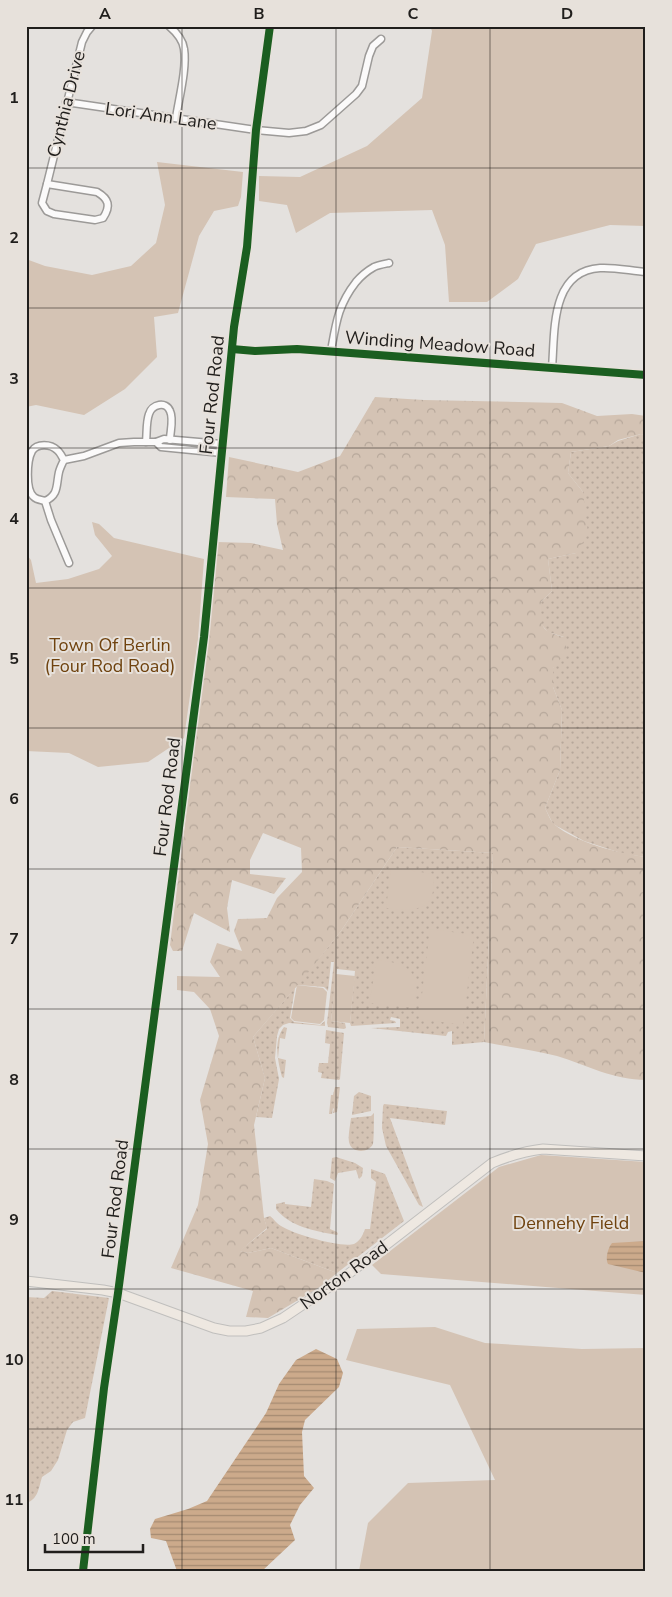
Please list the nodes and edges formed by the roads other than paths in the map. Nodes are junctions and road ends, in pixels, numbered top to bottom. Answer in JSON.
{"nodes":[{"id":1,"x":92,"y":26,"type":"edge"},
{"id":2,"x":169,"y":26,"type":"edge"},
{"id":3,"x":270,"y":26,"type":"edge"},
{"id":4,"x":381,"y":39,"type":"dead end"},
{"id":5,"x":66,"y":102,"type":"junction"},
{"id":6,"x":176,"y":118,"type":"junction"},
{"id":7,"x":256,"y":130,"type":"junction"},
{"id":8,"x":46,"y":184,"type":"junction"},
{"id":9,"x":389,"y":263,"type":"dead end"},
{"id":10,"x":646,"y":272,"type":"edge"},
{"id":11,"x":232,"y":349,"type":"junction"},
{"id":12,"x":331,"y":351,"type":"junction"},
{"id":13,"x":552,"y":368,"type":"junction"},
{"id":14,"x":646,"y":375,"type":"edge"},
{"id":15,"x":170,"y":440,"type":"junction"},
{"id":16,"x":146,"y":442,"type":"junction"},
{"id":17,"x":156,"y":442,"type":"junction"},
{"id":18,"x":222,"y":444,"type":"junction"},
{"id":19,"x":222,"y":453,"type":"junction"},
{"id":20,"x":64,"y":460,"type":"junction"},
{"id":21,"x":45,"y":501,"type":"junction"},
{"id":22,"x":68,"y":563,"type":"dead end"},
{"id":23,"x":646,"y":1156,"type":"edge"},
{"id":24,"x":26,"y":1282,"type":"edge"},
{"id":25,"x":118,"y":1294,"type":"junction"},
{"id":26,"x":83,"y":1571,"type":"edge"}],
"edges":[{"from":1,"to":5,"type":"street","name":"Cynthia Drive"},
{"from":2,"to":6,"type":"street"},
{"from":3,"to":7,"type":"street","name":"Four Rod Road"},
{"from":4,"to":7,"type":"street","name":"Lori Ann Lane"},
{"from":5,"to":6,"type":"street","name":"Lori Ann Lane"},
{"from":5,"to":8,"type":"street","name":"Cynthia Drive"},
{"from":6,"to":7,"type":"street","name":"Lori Ann Lane"},
{"from":7,"to":11,"type":"street","name":"Four Rod Road"},
{"from":8,"to":8,"type":"street","name":"Cynthia Drive"},
{"from":9,"to":12,"type":"street"},
{"from":10,"to":13,"type":"street"},
{"from":11,"to":12,"type":"street","name":"Winding Meadow Road"},
{"from":11,"to":18,"type":"street","name":"Four Rod Road"},
{"from":12,"to":13,"type":"street","name":"Winding Meadow Road"},
{"from":13,"to":14,"type":"street","name":"Winding Meadow Road"},
{"from":15,"to":16,"type":"street"},
{"from":15,"to":17,"type":"street"},
{"from":15,"to":18,"type":"street"},
{"from":16,"to":17,"type":"street"},
{"from":16,"to":20,"type":"street"},
{"from":17,"to":19,"type":"street"},
{"from":18,"to":19,"type":"street","name":"Four Rod Road"},
{"from":19,"to":25,"type":"street","name":"Four Rod Road"},
{"from":20,"to":21,"type":"street"},
{"from":20,"to":21,"type":"street"},
{"from":21,"to":22,"type":"street"},
{"from":23,"to":25,"type":"main road","name":"Norton Road"},
{"from":24,"to":25,"type":"main road","name":"Norton Road"},
{"from":25,"to":26,"type":"street","name":"Four Rod Road"}]}
